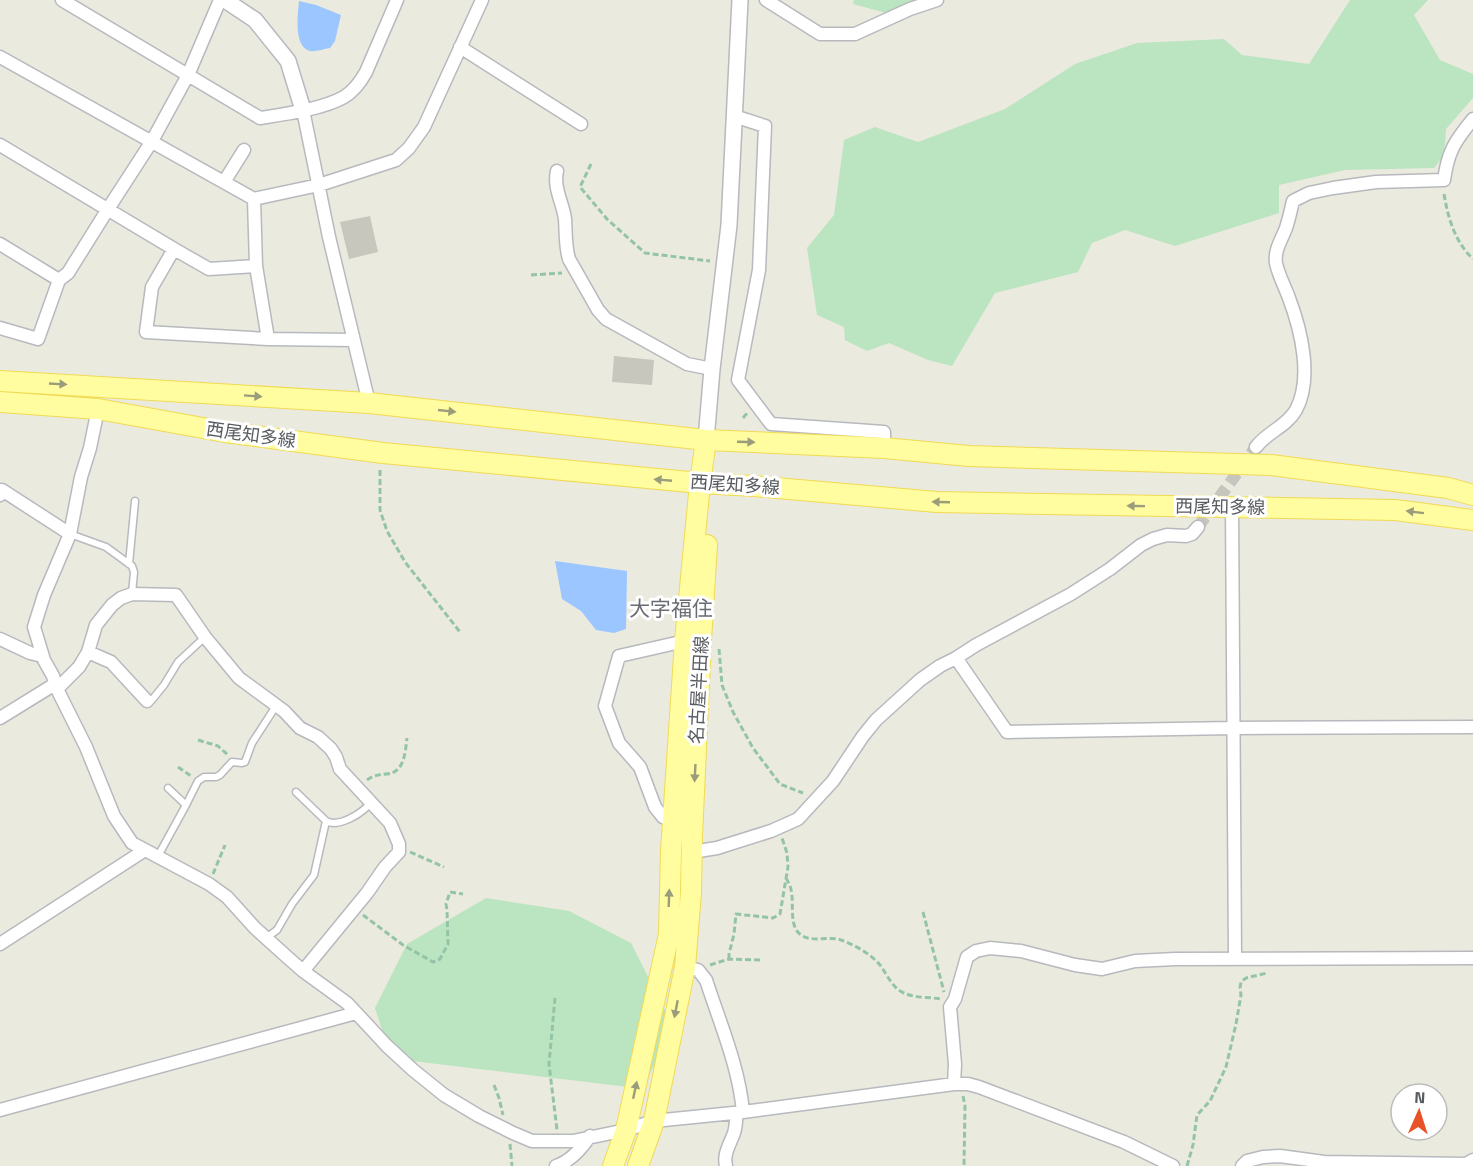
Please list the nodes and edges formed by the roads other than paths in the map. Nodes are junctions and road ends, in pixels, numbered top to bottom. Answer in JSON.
{"nodes":[{"id":1,"x":62,"y":0,"type":"edge"},
{"id":2,"x":220,"y":0,"type":"edge"},
{"id":3,"x":225,"y":0,"type":"edge"},
{"id":4,"x":397,"y":0,"type":"edge"},
{"id":5,"x":482,"y":0,"type":"edge"},
{"id":6,"x":740,"y":0,"type":"edge"},
{"id":7,"x":766,"y":0,"type":"edge"},
{"id":8,"x":937,"y":0,"type":"edge"},
{"id":9,"x":460,"y":47,"type":"junction"},
{"id":10,"x":0,"y":57,"type":"edge"},
{"id":11,"x":188,"y":75,"type":"junction"},
{"id":12,"x":303,"y":110,"type":"junction"},
{"id":13,"x":734,"y":116,"type":"junction"},
{"id":14,"x":1473,"y":119,"type":"edge"},
{"id":15,"x":581,"y":124,"type":"dead end"},
{"id":16,"x":152,"y":141,"type":"junction"},
{"id":17,"x":0,"y":145,"type":"edge"},
{"id":18,"x":244,"y":150,"type":"dead end"},
{"id":19,"x":557,"y":171,"type":"dead end"},
{"id":20,"x":224,"y":182,"type":"junction"},
{"id":21,"x":319,"y":185,"type":"junction"},
{"id":22,"x":254,"y":199,"type":"junction"},
{"id":23,"x":108,"y":209,"type":"junction"},
{"id":24,"x":0,"y":244,"type":"edge"},
{"id":25,"x":174,"y":249,"type":"junction"},
{"id":26,"x":256,"y":266,"type":"junction"},
{"id":27,"x":59,"y":280,"type":"junction"},
{"id":28,"x":0,"y":327,"type":"edge"},
{"id":29,"x":268,"y":339,"type":"junction"},
{"id":30,"x":353,"y":340,"type":"junction"},
{"id":31,"x":712,"y":369,"type":"junction"},
{"id":32,"x":0,"y":381,"type":"edge"},
{"id":33,"x":0,"y":402,"type":"edge"},
{"id":34,"x":369,"y":403,"type":"junction"},
{"id":35,"x":98,"y":409,"type":"junction"},
{"id":36,"x":706,"y":440,"type":"junction"},
{"id":37,"x":1256,"y":447,"type":"tunnel mouth"},
{"id":38,"x":884,"y":448,"type":"junction"},
{"id":39,"x":707,"y":484,"type":"junction"},
{"id":40,"x":0,"y":495,"type":"edge"},
{"id":41,"x":1473,"y":495,"type":"edge"},
{"id":42,"x":135,"y":501,"type":"dead end"},
{"id":43,"x":1232,"y":508,"type":"junction"},
{"id":44,"x":1473,"y":520,"type":"edge"},
{"id":45,"x":1198,"y":527,"type":"tunnel mouth"},
{"id":46,"x":70,"y":534,"type":"junction"},
{"id":47,"x":129,"y":564,"type":"junction"},
{"id":48,"x":132,"y":594,"type":"junction"},
{"id":49,"x":205,"y":638,"type":"junction"},
{"id":50,"x":0,"y":639,"type":"edge"},
{"id":51,"x":685,"y":640,"type":"junction"},
{"id":52,"x":88,"y":652,"type":"junction"},
{"id":53,"x":42,"y":656,"type":"junction"},
{"id":54,"x":956,"y":658,"type":"junction"},
{"id":55,"x":56,"y":687,"type":"junction"},
{"id":56,"x":147,"y":701,"type":"joint"},
{"id":57,"x":276,"y":706,"type":"junction"},
{"id":58,"x":0,"y":718,"type":"edge"},
{"id":59,"x":1473,"y":727,"type":"edge"},
{"id":60,"x":1233,"y":728,"type":"junction"},
{"id":61,"x":168,"y":788,"type":"dead end"},
{"id":62,"x":296,"y":792,"type":"dead end"},
{"id":63,"x":371,"y":802,"type":"junction"},
{"id":64,"x":186,"y":805,"type":"junction"},
{"id":65,"x":326,"y":821,"type":"junction"},
{"id":66,"x":673,"y":822,"type":"junction"},
{"id":67,"x":145,"y":850,"type":"junction"},
{"id":68,"x":692,"y":852,"type":"junction"},
{"id":69,"x":158,"y":857,"type":"junction"},
{"id":70,"x":266,"y":938,"type":"junction"},
{"id":71,"x":0,"y":944,"type":"edge"},
{"id":72,"x":1235,"y":958,"type":"junction"},
{"id":73,"x":1473,"y":958,"type":"edge"},
{"id":74,"x":685,"y":967,"type":"junction"},
{"id":75,"x":303,"y":971,"type":"junction"},
{"id":76,"x":356,"y":1012,"type":"junction"},
{"id":77,"x":958,"y":1084,"type":"junction"},
{"id":78,"x":0,"y":1110,"type":"edge"},
{"id":79,"x":740,"y":1113,"type":"junction"},
{"id":80,"x":654,"y":1121,"type":"junction"},
{"id":81,"x":626,"y":1130,"type":"junction"},
{"id":82,"x":590,"y":1136,"type":"junction"},
{"id":83,"x":1473,"y":1161,"type":"edge"},
{"id":84,"x":556,"y":1166,"type":"edge"},
{"id":85,"x":613,"y":1166,"type":"edge"},
{"id":86,"x":638,"y":1166,"type":"edge"},
{"id":87,"x":726,"y":1166,"type":"edge"},
{"id":88,"x":1173,"y":1166,"type":"edge"},
{"id":89,"x":1242,"y":1166,"type":"edge"}],
"edges":[{"from":1,"to":11,"type":"street"},
{"from":2,"to":11,"type":"street"},
{"from":3,"to":12,"type":"street"},
{"from":4,"to":12,"type":"street"},
{"from":5,"to":9,"type":"street"},
{"from":6,"to":13,"type":"street"},
{"from":7,"to":8,"type":"street"},
{"from":9,"to":15,"type":"street"},
{"from":9,"to":21,"type":"street"},
{"from":10,"to":16,"type":"street"},
{"from":11,"to":12,"type":"street"},
{"from":11,"to":16,"type":"street"},
{"from":12,"to":21,"type":"street"},
{"from":13,"to":31,"type":"street"},
{"from":13,"to":38,"type":"street"},
{"from":14,"to":37,"type":"street"},
{"from":16,"to":20,"type":"street"},
{"from":16,"to":23,"type":"street"},
{"from":17,"to":23,"type":"street"},
{"from":18,"to":20,"type":"street"},
{"from":19,"to":31,"type":"street"},
{"from":20,"to":22,"type":"street"},
{"from":21,"to":22,"type":"street"},
{"from":21,"to":30,"type":"street"},
{"from":22,"to":26,"type":"street"},
{"from":23,"to":25,"type":"street"},
{"from":23,"to":27,"type":"street"},
{"from":24,"to":27,"type":"street"},
{"from":25,"to":26,"type":"street"},
{"from":25,"to":29,"type":"street"},
{"from":26,"to":29,"type":"street"},
{"from":27,"to":28,"type":"street"},
{"from":29,"to":30,"type":"street"},
{"from":30,"to":34,"type":"street"},
{"from":31,"to":36,"type":"street"},
{"from":32,"to":34,"type":"main road","name":"西尾知多線","one_way":true},
{"from":33,"to":35,"type":"main road","name":"西尾知多線"},
{"from":34,"to":36,"type":"main road","name":"西尾知多線","one_way":true},
{"from":39,"to":35,"type":"main road","name":"西尾知多線","one_way":true},
{"from":35,"to":46,"type":"street"},
{"from":36,"to":38,"type":"main road","name":"西尾知多線","one_way":true},
{"from":36,"to":39,"type":"main road","name":"名古屋半田線"},
{"from":38,"to":41,"type":"main road","name":"西尾知多線"},
{"from":43,"to":39,"type":"main road","name":"西尾知多線","one_way":true},
{"from":39,"to":51,"type":"main road","name":"名古屋半田線"},
{"from":39,"to":68,"type":"main road","name":"名古屋半田線","one_way":true},
{"from":40,"to":46,"type":"street"},
{"from":42,"to":47,"type":"lane"},
{"from":44,"to":43,"type":"main road","name":"西尾知多線","one_way":true},
{"from":43,"to":60,"type":"street"},
{"from":45,"to":54,"type":"street"},
{"from":46,"to":47,"type":"lane"},
{"from":46,"to":53,"type":"street"},
{"from":47,"to":48,"type":"lane"},
{"from":48,"to":49,"type":"street"},
{"from":48,"to":52,"type":"street"},
{"from":49,"to":56,"type":"lane"},
{"from":49,"to":57,"type":"street"},
{"from":50,"to":53,"type":"street"},
{"from":51,"to":66,"type":"main road","name":"名古屋半田線"},
{"from":51,"to":66,"type":"street"},
{"from":52,"to":55,"type":"street"},
{"from":52,"to":56,"type":"street"},
{"from":53,"to":55,"type":"street"},
{"from":54,"to":60,"type":"street"},
{"from":54,"to":68,"type":"street"},
{"from":55,"to":58,"type":"street"},
{"from":55,"to":67,"type":"street"},
{"from":57,"to":63,"type":"street"},
{"from":57,"to":64,"type":"lane"},
{"from":59,"to":60,"type":"street"},
{"from":60,"to":72,"type":"street"},
{"from":61,"to":64,"type":"lane"},
{"from":62,"to":65,"type":"lane"},
{"from":63,"to":65,"type":"lane"},
{"from":63,"to":75,"type":"street"},
{"from":64,"to":69,"type":"lane"},
{"from":65,"to":70,"type":"lane"},
{"from":81,"to":66,"type":"main road","name":"名古屋半田線","one_way":true},
{"from":67,"to":69,"type":"street"},
{"from":67,"to":71,"type":"street"},
{"from":68,"to":74,"type":"main road","name":"名古屋半田線"},
{"from":69,"to":70,"type":"street"},
{"from":70,"to":75,"type":"street"},
{"from":72,"to":73,"type":"street"},
{"from":72,"to":77,"type":"street"},
{"from":74,"to":79,"type":"street"},
{"from":74,"to":80,"type":"main road","name":"名古屋半田線","one_way":true},
{"from":75,"to":76,"type":"street"},
{"from":76,"to":78,"type":"street"},
{"from":76,"to":82,"type":"street"},
{"from":77,"to":79,"type":"street"},
{"from":77,"to":88,"type":"street"},
{"from":79,"to":80,"type":"street"},
{"from":79,"to":87,"type":"street"},
{"from":80,"to":81,"type":"street"},
{"from":80,"to":86,"type":"main road","name":"名古屋半田線"},
{"from":81,"to":82,"type":"street"},
{"from":81,"to":85,"type":"main road","name":"名古屋半田線"},
{"from":82,"to":84,"type":"street"},
{"from":83,"to":89,"type":"street"}]}
